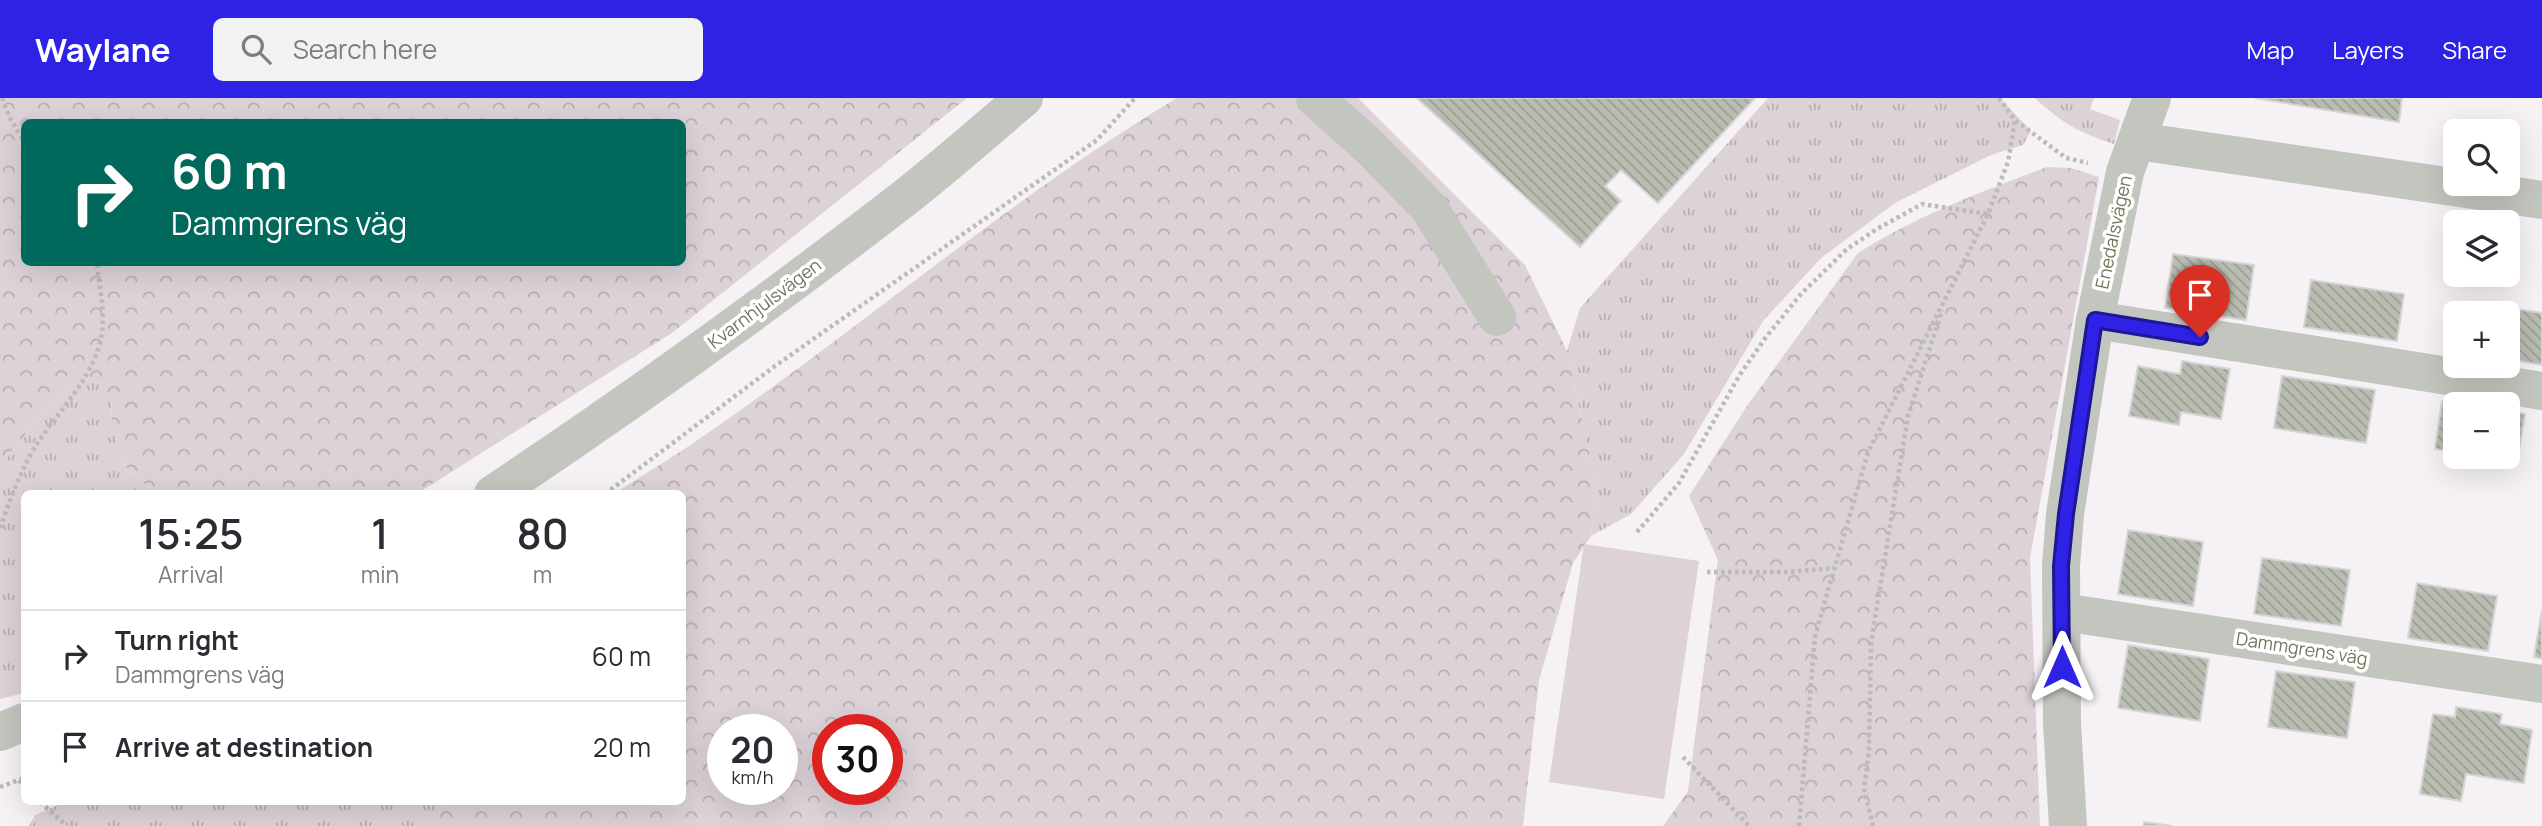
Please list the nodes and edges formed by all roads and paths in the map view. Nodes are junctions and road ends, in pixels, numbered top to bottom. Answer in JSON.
{"nodes":[{"id":1,"x":2,"y":98,"type":"edge"},
{"id":2,"x":1024,"y":98,"type":"edge"},
{"id":3,"x":1135,"y":98,"type":"edge"},
{"id":4,"x":1314,"y":98,"type":"edge"},
{"id":5,"x":2152,"y":98,"type":"edge"},
{"id":6,"x":2015,"y":120,"type":"dead end"},
{"id":7,"x":21,"y":137,"type":"edge"},
{"id":8,"x":2137,"y":141,"type":"junction"},
{"id":9,"x":2542,"y":200,"type":"edge"},
{"id":10,"x":1988,"y":214,"type":"junction"},
{"id":11,"x":98,"y":266,"type":"edge"},
{"id":12,"x":1947,"y":296,"type":"junction"},
{"id":13,"x":1497,"y":317,"type":"dead end"},
{"id":14,"x":2095,"y":320,"type":"junction"},
{"id":15,"x":2542,"y":391,"type":"edge"},
{"id":16,"x":498,"y":490,"type":"edge"},
{"id":17,"x":610,"y":490,"type":"edge"},
{"id":18,"x":0,"y":528,"type":"edge"},
{"id":19,"x":1637,"y":532,"type":"dead end"},
{"id":20,"x":1834,"y":568,"type":"junction"},
{"id":21,"x":1707,"y":572,"type":"dead end"},
{"id":22,"x":2062,"y":612,"type":"junction"},
{"id":23,"x":2542,"y":684,"type":"edge"},
{"id":24,"x":21,"y":723,"type":"edge"},
{"id":25,"x":0,"y":732,"type":"edge"},
{"id":26,"x":1683,"y":757,"type":"dead end"},
{"id":27,"x":21,"y":779,"type":"edge"},
{"id":28,"x":0,"y":787,"type":"edge"},
{"id":29,"x":44,"y":805,"type":"edge"},
{"id":30,"x":68,"y":826,"type":"edge"},
{"id":31,"x":1749,"y":826,"type":"edge"},
{"id":32,"x":1799,"y":826,"type":"edge"},
{"id":33,"x":1873,"y":826,"type":"edge"},
{"id":34,"x":2068,"y":826,"type":"edge"}],
"edges":[{"from":1,"to":7,"type":"path"},
{"from":2,"to":16,"type":"street","name":"Kvarnhjulsvägen"},
{"from":3,"to":17,"type":"path"},
{"from":4,"to":13,"type":"street"},
{"from":5,"to":8,"type":"street","name":"Enedalsvägen"},
{"from":6,"to":10,"type":"path"},
{"from":8,"to":9,"type":"street"},
{"from":8,"to":14,"type":"street","name":"Enedalsvägen"},
{"from":10,"to":12,"type":"path"},
{"from":10,"to":19,"type":"path"},
{"from":11,"to":18,"type":"path"},
{"from":12,"to":20,"type":"path"},
{"from":12,"to":33,"type":"path"},
{"from":14,"to":15,"type":"street"},
{"from":14,"to":22,"type":"street","name":"Enedalsvägen"},
{"from":20,"to":21,"type":"path"},
{"from":20,"to":32,"type":"path"},
{"from":22,"to":23,"type":"street","name":"Dammgrens väg"},
{"from":22,"to":34,"type":"street","name":"Enedalsvägen"},
{"from":24,"to":25,"type":"street"},
{"from":26,"to":31,"type":"path"},
{"from":27,"to":28,"type":"path"},
{"from":29,"to":30,"type":"path"}]}
